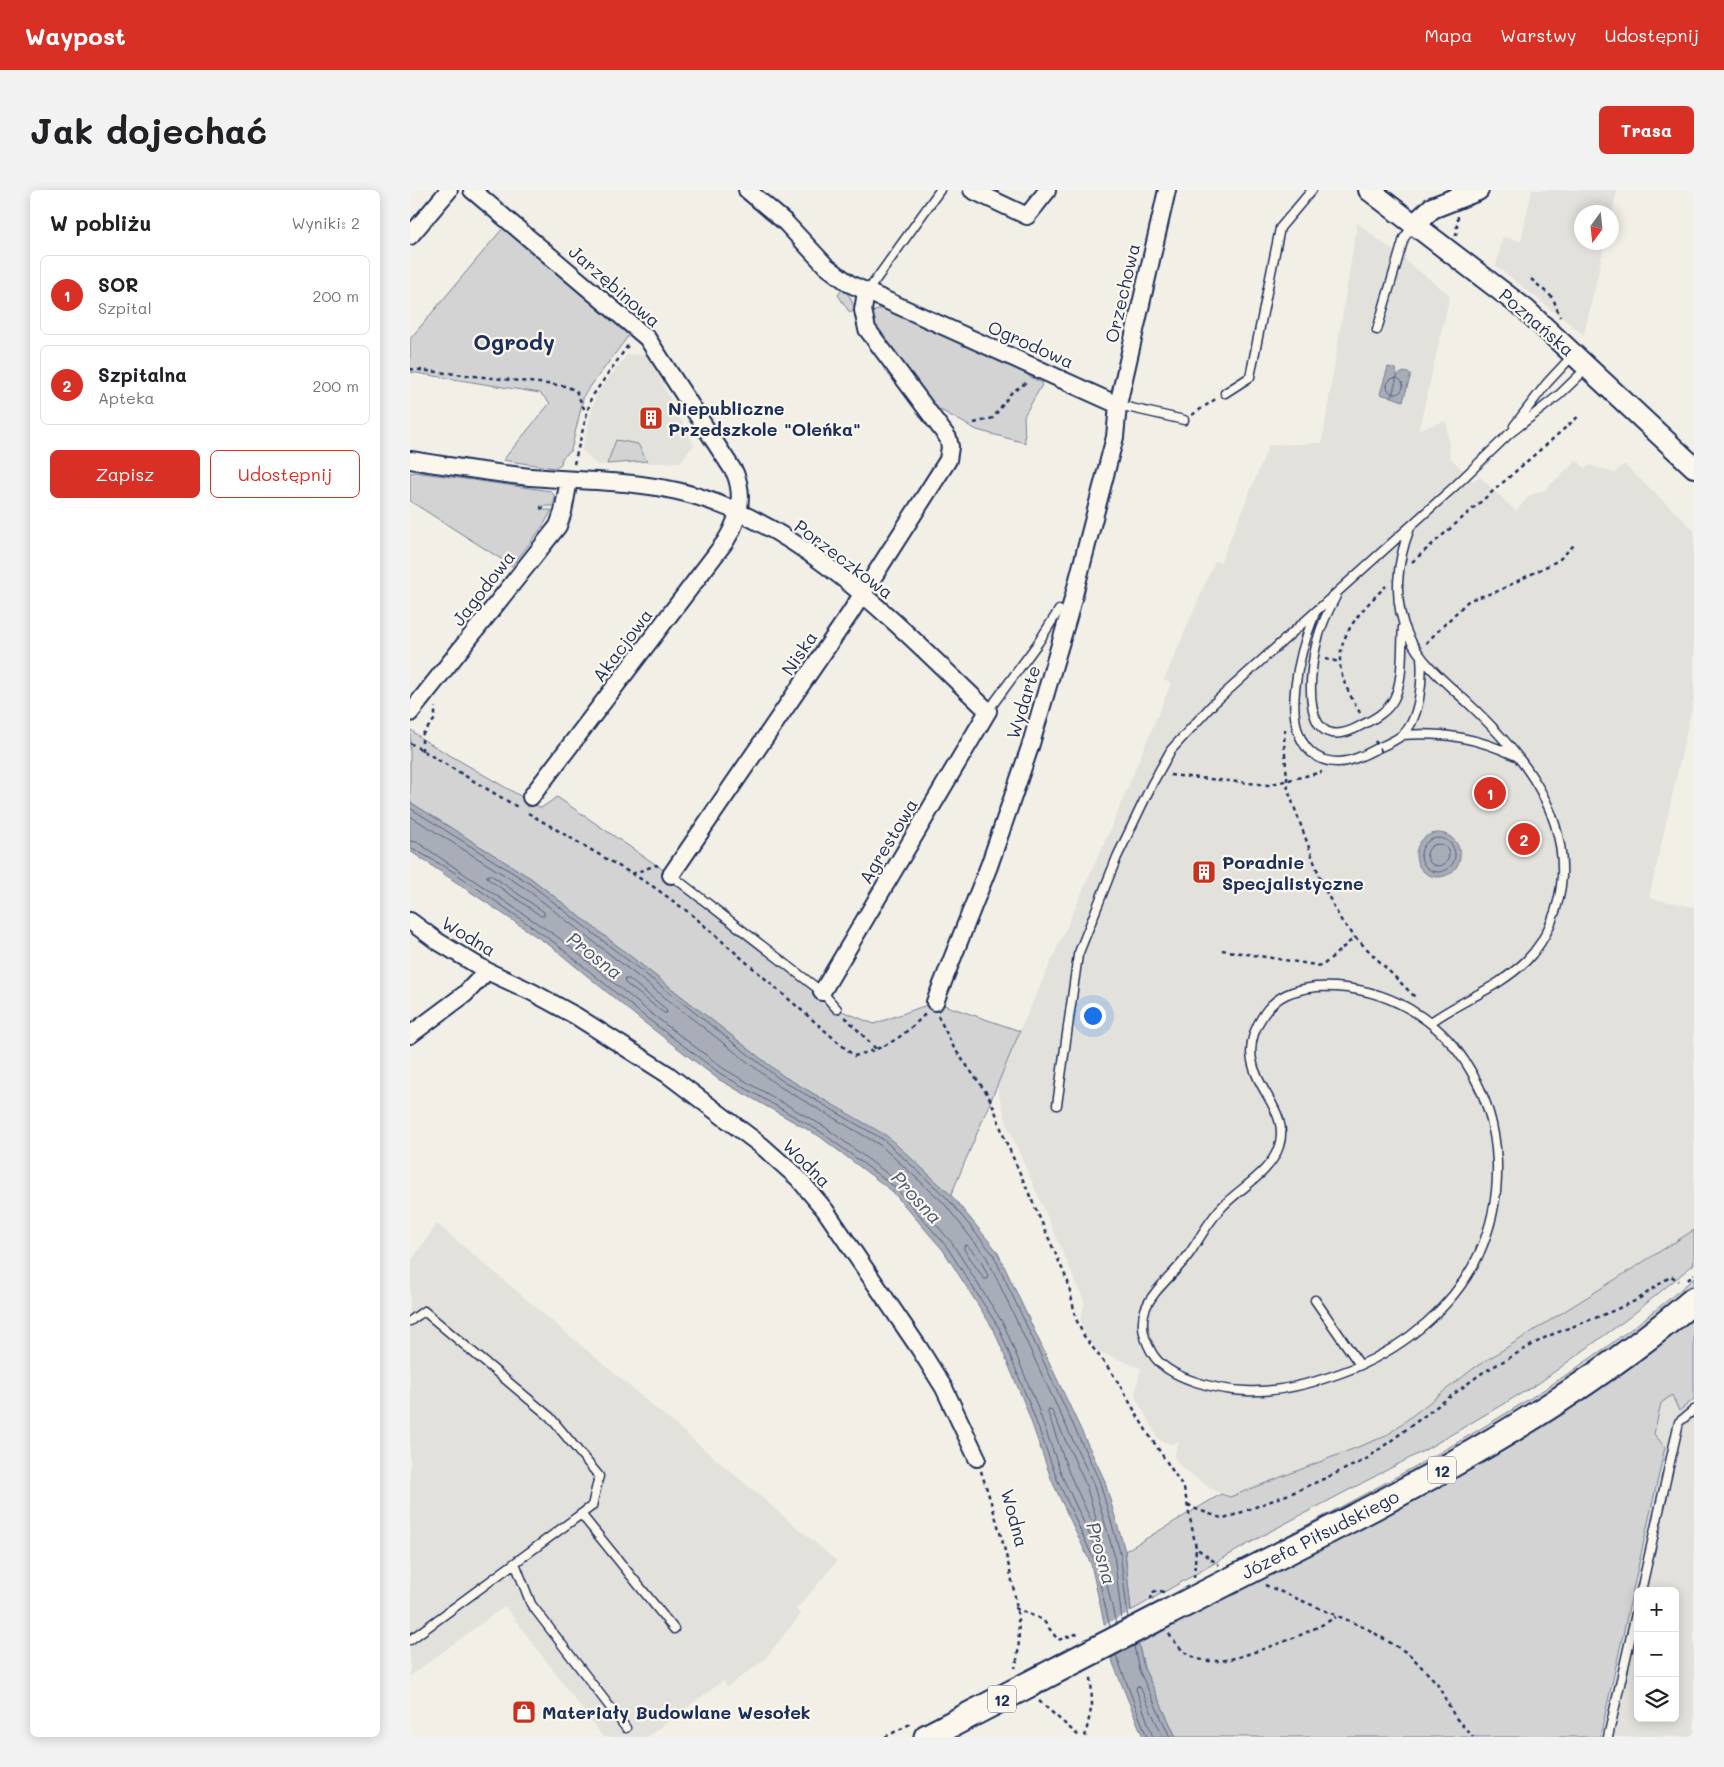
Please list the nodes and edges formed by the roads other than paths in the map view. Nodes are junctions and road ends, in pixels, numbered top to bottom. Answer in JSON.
{"nodes":[{"id":1,"x":449,"y":190,"type":"edge"},
{"id":2,"x":472,"y":190,"type":"edge"},
{"id":3,"x":747,"y":190,"type":"edge"},
{"id":4,"x":940,"y":190,"type":"edge"},
{"id":5,"x":972,"y":190,"type":"edge"},
{"id":6,"x":1167,"y":190,"type":"edge"},
{"id":7,"x":1312,"y":190,"type":"edge"},
{"id":8,"x":1369,"y":190,"type":"edge"},
{"id":9,"x":1478,"y":190,"type":"edge"},
{"id":10,"x":1048,"y":191,"type":"edge"},
{"id":11,"x":1415,"y":224,"type":"junction"},
{"id":12,"x":410,"y":236,"type":"edge"},
{"id":13,"x":866,"y":292,"type":"junction"},
{"id":14,"x":1376,"y":330,"type":"dead end"},
{"id":15,"x":1581,"y":361,"type":"junction"},
{"id":16,"x":1224,"y":393,"type":"road end"},
{"id":17,"x":1118,"y":405,"type":"junction"},
{"id":18,"x":1184,"y":420,"type":"dead end"},
{"id":19,"x":1509,"y":434,"type":"junction"},
{"id":20,"x":410,"y":460,"type":"edge"},
{"id":21,"x":1694,"y":467,"type":"edge"},
{"id":22,"x":569,"y":480,"type":"junction"},
{"id":23,"x":738,"y":513,"type":"junction"},
{"id":24,"x":1412,"y":525,"type":"junction"},
{"id":25,"x":1340,"y":590,"type":"junction"},
{"id":26,"x":861,"y":594,"type":"junction"},
{"id":27,"x":1059,"y":610,"type":"dead end"},
{"id":28,"x":1316,"y":611,"type":"junction"},
{"id":29,"x":1403,"y":624,"type":"junction"},
{"id":30,"x":1419,"y":654,"type":"junction"},
{"id":31,"x":988,"y":711,"type":"junction"},
{"id":32,"x":410,"y":712,"type":"edge"},
{"id":33,"x":1402,"y":736,"type":"junction"},
{"id":34,"x":1518,"y":756,"type":"junction"},
{"id":35,"x":531,"y":797,"type":"dead end"},
{"id":36,"x":671,"y":875,"type":"joint"},
{"id":37,"x":410,"y":921,"type":"edge"},
{"id":38,"x":486,"y":971,"type":"junction"},
{"id":39,"x":822,"y":992,"type":"junction"},
{"id":40,"x":935,"y":1002,"type":"road end"},
{"id":41,"x":837,"y":1009,"type":"road end"},
{"id":42,"x":1431,"y":1022,"type":"junction"},
{"id":43,"x":410,"y":1035,"type":"edge"},
{"id":44,"x":1056,"y":1105,"type":"dead end"},
{"id":45,"x":1685,"y":1288,"type":"edge"},
{"id":46,"x":1315,"y":1300,"type":"dead end"},
{"id":47,"x":410,"y":1321,"type":"edge"},
{"id":48,"x":1360,"y":1365,"type":"junction"},
{"id":49,"x":1694,"y":1410,"type":"edge"},
{"id":50,"x":977,"y":1458,"type":"road end"},
{"id":51,"x":581,"y":1514,"type":"junction"},
{"id":52,"x":515,"y":1563,"type":"junction"},
{"id":53,"x":1642,"y":1587,"type":"edge"},
{"id":54,"x":1634,"y":1623,"type":"edge"},
{"id":55,"x":674,"y":1629,"type":"dead end"},
{"id":56,"x":410,"y":1640,"type":"edge"},
{"id":57,"x":626,"y":1728,"type":"dead end"},
{"id":58,"x":927,"y":1737,"type":"edge"},
{"id":59,"x":1608,"y":1737,"type":"edge"}],
"edges":[{"from":1,"to":12,"type":"street"},
{"from":2,"to":23,"type":"street","name":"Jarzębinowa"},
{"from":3,"to":13,"type":"street","name":"Ogrodowa"},
{"from":4,"to":13,"type":"lane"},
{"from":5,"to":10,"type":"street"},
{"from":6,"to":17,"type":"street","name":"Orzechowa"},
{"from":7,"to":16,"type":"lane"},
{"from":8,"to":11,"type":"street","name":"Poznańska"},
{"from":9,"to":11,"type":"street"},
{"from":11,"to":14,"type":"lane"},
{"from":11,"to":15,"type":"street","name":"Poznańska"},
{"from":13,"to":17,"type":"street","name":"Ogrodowa"},
{"from":13,"to":26,"type":"street","name":"Niska"},
{"from":15,"to":19,"type":"lane"},
{"from":15,"to":19,"type":"lane"},
{"from":15,"to":21,"type":"street","name":"Poznańska"},
{"from":17,"to":18,"type":"lane","name":"Ogrodowa"},
{"from":17,"to":40,"type":"street","name":"Wydarte"},
{"from":19,"to":24,"type":"lane"},
{"from":20,"to":22,"type":"street","name":"Porzeczkowa"},
{"from":22,"to":23,"type":"street","name":"Porzeczkowa"},
{"from":22,"to":32,"type":"street","name":"Jagodowa"},
{"from":23,"to":26,"type":"street","name":"Porzeczkowa"},
{"from":23,"to":35,"type":"street","name":"Akacjowa"},
{"from":24,"to":25,"type":"lane"},
{"from":24,"to":29,"type":"lane"},
{"from":25,"to":28,"type":"lane"},
{"from":25,"to":29,"type":"lane"},
{"from":26,"to":31,"type":"street","name":"Porzeczkowa"},
{"from":26,"to":36,"type":"street","name":"Niska"},
{"from":27,"to":31,"type":"lane"},
{"from":28,"to":33,"type":"lane"},
{"from":28,"to":44,"type":"lane"},
{"from":29,"to":30,"type":"lane"},
{"from":30,"to":33,"type":"lane"},
{"from":30,"to":34,"type":"lane"},
{"from":31,"to":39,"type":"street","name":"Agrestowa"},
{"from":33,"to":34,"type":"lane"},
{"from":34,"to":42,"type":"lane"},
{"from":36,"to":39,"type":"lane"},
{"from":37,"to":38,"type":"street","name":"Wodna"},
{"from":38,"to":43,"type":"street"},
{"from":38,"to":50,"type":"street","name":"Wodna"},
{"from":39,"to":41,"type":"lane"},
{"from":42,"to":48,"type":"lane"},
{"from":42,"to":48,"type":"lane"},
{"from":45,"to":58,"type":"main road","name":"Józefa Piłsudskiego","number":"12","bridge":true},
{"from":46,"to":48,"type":"lane"},
{"from":47,"to":51,"type":"lane"},
{"from":49,"to":53,"type":"lane"},
{"from":51,"to":52,"type":"lane"},
{"from":51,"to":55,"type":"lane"},
{"from":52,"to":56,"type":"lane"},
{"from":52,"to":57,"type":"lane"},
{"from":54,"to":59,"type":"lane"}]}
